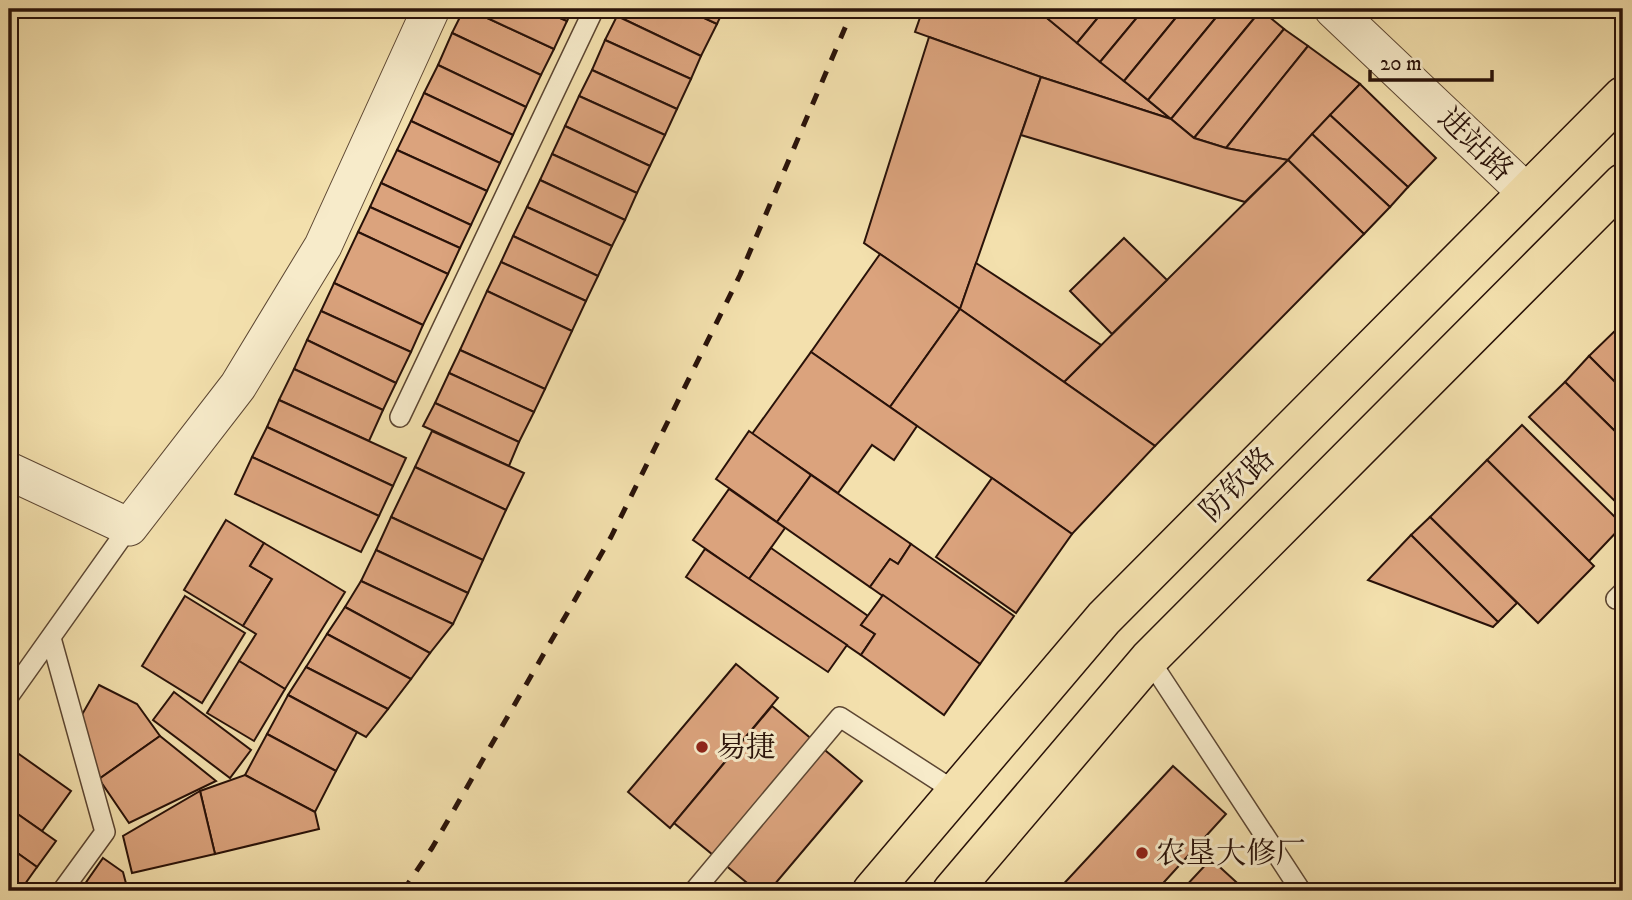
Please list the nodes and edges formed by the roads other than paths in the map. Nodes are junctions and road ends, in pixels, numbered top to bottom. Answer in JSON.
{"nodes":[{"id":1,"x":431,"y":9,"type":"edge"},
{"id":2,"x":594,"y":9,"type":"edge"},
{"id":3,"x":1333,"y":9,"type":"edge"},
{"id":4,"x":1623,"y":96,"type":"edge"},
{"id":5,"x":1623,"y":183,"type":"edge"},
{"id":6,"x":1527,"y":193,"type":"junction"},
{"id":7,"x":400,"y":417,"type":"dead end"},
{"id":8,"x":9,"y":471,"type":"edge"},
{"id":9,"x":129,"y":527,"type":"junction"},
{"id":10,"x":51,"y":638,"type":"junction"},
{"id":11,"x":1149,"y":659,"type":"junction"},
{"id":12,"x":9,"y":696,"type":"edge"},
{"id":13,"x":956,"y":792,"type":"junction"},
{"id":14,"x":62,"y":891,"type":"edge"},
{"id":15,"x":694,"y":891,"type":"edge"},
{"id":16,"x":872,"y":891,"type":"edge"},
{"id":17,"x":953,"y":891,"type":"edge"},
{"id":18,"x":1301,"y":891,"type":"edge"}],
"edges":[{"from":1,"to":9,"type":"street"},
{"from":2,"to":7,"type":"lane"},
{"from":3,"to":6,"type":"street","name":"进站路"},
{"from":4,"to":6,"type":"main road","name":"防钦路"},
{"from":5,"to":11,"type":"main road","name":"防钦路"},
{"from":6,"to":13,"type":"main road","name":"防钦路"},
{"from":8,"to":9,"type":"street"},
{"from":9,"to":10,"type":"lane"},
{"from":10,"to":12,"type":"lane"},
{"from":10,"to":14,"type":"lane"},
{"from":11,"to":17,"type":"main road","name":"防钦路"},
{"from":11,"to":18,"type":"lane"},
{"from":13,"to":15,"type":"lane"},
{"from":13,"to":16,"type":"main road","name":"防钦路"}]}
